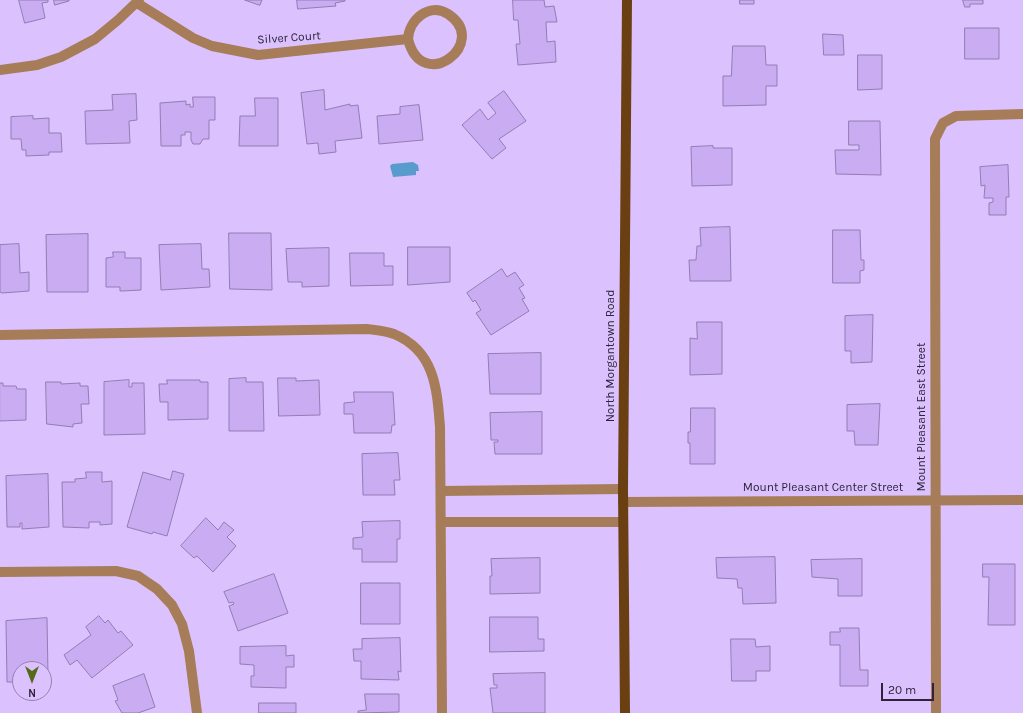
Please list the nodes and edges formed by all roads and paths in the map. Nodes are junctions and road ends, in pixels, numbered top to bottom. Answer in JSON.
{"nodes":[{"id":1,"x":627,"y":0,"type":"edge"},
{"id":2,"x":138,"y":1,"type":"edge"},
{"id":3,"x":408,"y":39,"type":"junction"},
{"id":4,"x":0,"y":70,"type":"edge"},
{"id":5,"x":1023,"y":114,"type":"edge"},
{"id":6,"x":0,"y":335,"type":"edge"},
{"id":7,"x":623,"y":489,"type":"junction"},
{"id":8,"x":441,"y":491,"type":"junction"},
{"id":9,"x":1023,"y":500,"type":"edge"},
{"id":10,"x":935,"y":501,"type":"junction"},
{"id":11,"x":623,"y":502,"type":"junction"},
{"id":12,"x":441,"y":522,"type":"junction"},
{"id":13,"x":623,"y":522,"type":"junction"},
{"id":14,"x":0,"y":572,"type":"edge"},
{"id":15,"x":197,"y":713,"type":"edge"},
{"id":16,"x":442,"y":713,"type":"edge"},
{"id":17,"x":625,"y":713,"type":"edge"},
{"id":18,"x":936,"y":713,"type":"edge"}],
"edges":[{"from":1,"to":7,"type":"main road","name":"North Morgantown Road"},
{"from":2,"to":3,"type":"street","name":"Silver Court"},
{"from":2,"to":4,"type":"street"},
{"from":3,"to":3,"type":"street"},
{"from":5,"to":10,"type":"street","name":"Mount Pleasant East Street"},
{"from":6,"to":8,"type":"street"},
{"from":7,"to":8,"type":"street"},
{"from":7,"to":11,"type":"main road","name":"North Morgantown Road"},
{"from":8,"to":12,"type":"street"},
{"from":9,"to":10,"type":"street","name":"Mount Pleasant Center Street"},
{"from":10,"to":11,"type":"street","name":"Mount Pleasant Center Street"},
{"from":10,"to":18,"type":"street","name":"Mount Pleasant East Street"},
{"from":11,"to":13,"type":"main road","name":"North Morgantown Road"},
{"from":12,"to":13,"type":"street"},
{"from":12,"to":16,"type":"street"},
{"from":13,"to":17,"type":"main road","name":"North Morgantown Road"},
{"from":14,"to":15,"type":"street"}]}
